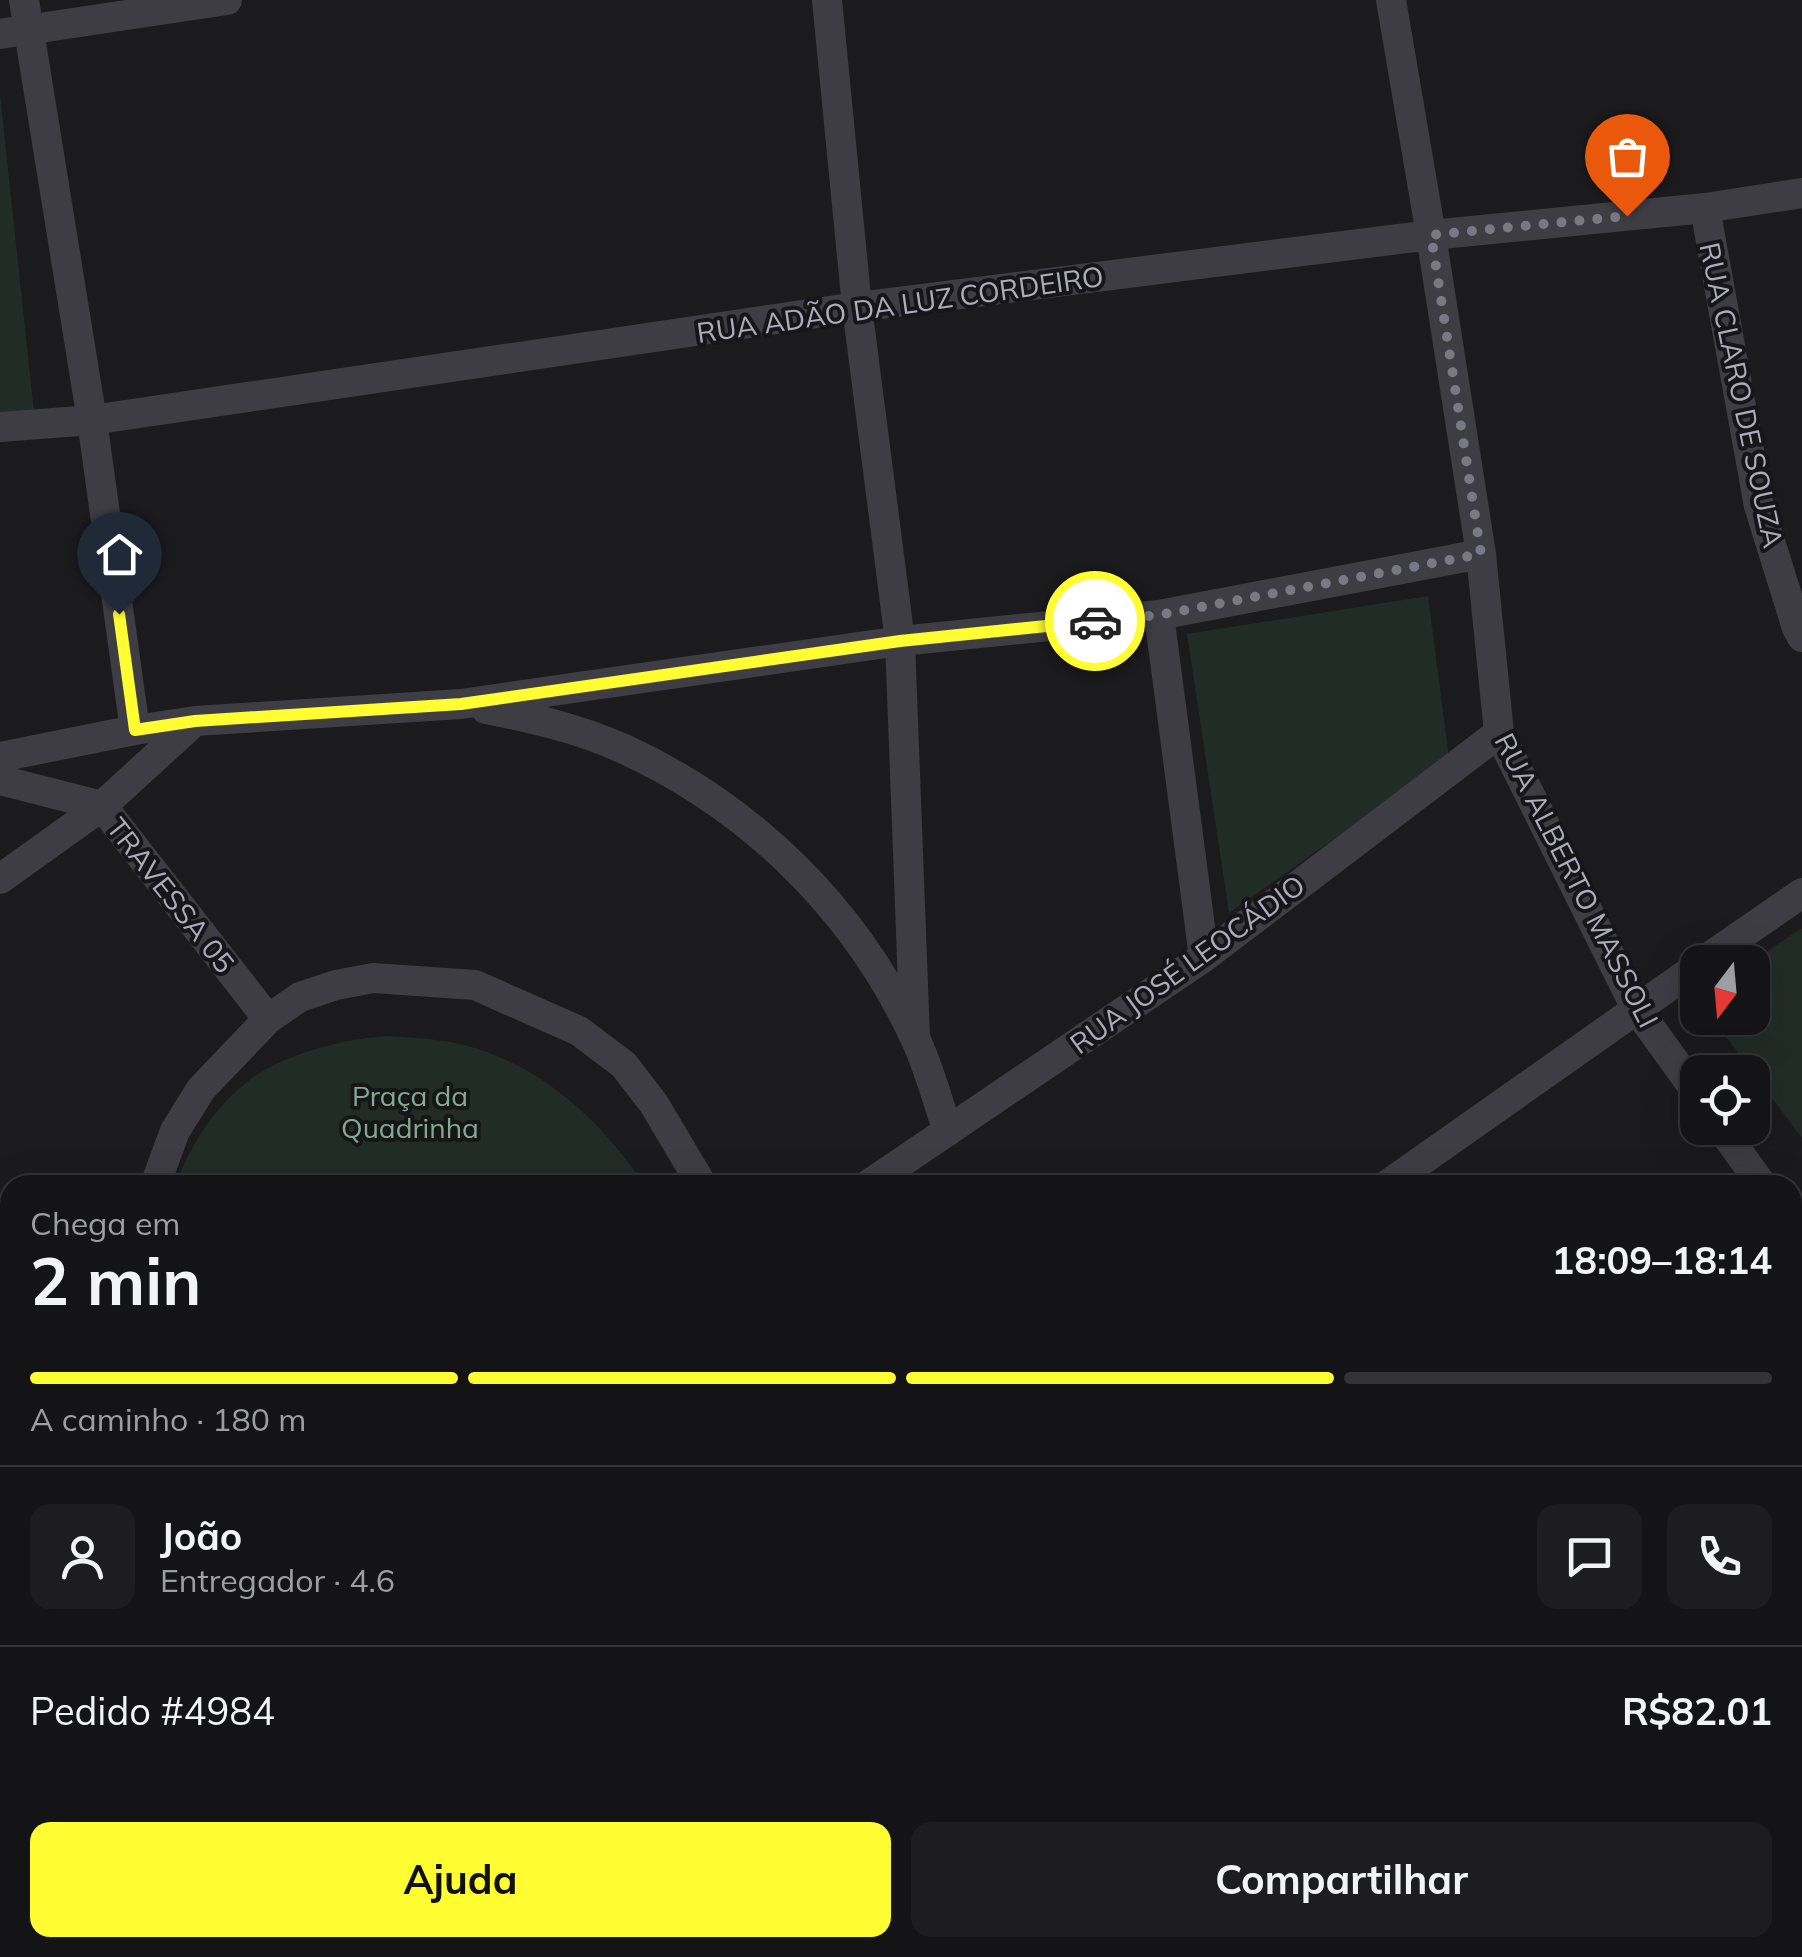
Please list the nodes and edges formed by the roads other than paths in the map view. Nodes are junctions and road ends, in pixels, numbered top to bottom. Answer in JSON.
{"nodes":[{"id":1,"x":24,"y":0,"type":"edge"},
{"id":2,"x":227,"y":0,"type":"edge"},
{"id":3,"x":827,"y":0,"type":"edge"},
{"id":4,"x":1392,"y":0,"type":"edge"},
{"id":5,"x":31,"y":30,"type":"junction"},
{"id":6,"x":0,"y":34,"type":"edge"},
{"id":7,"x":1802,"y":193,"type":"edge"},
{"id":8,"x":1705,"y":208,"type":"junction"},
{"id":9,"x":1431,"y":235,"type":"junction"},
{"id":10,"x":857,"y":308,"type":"junction"},
{"id":11,"x":92,"y":420,"type":"junction"},
{"id":12,"x":0,"y":426,"type":"edge"},
{"id":13,"x":1481,"y":554,"type":"junction"},
{"id":14,"x":1159,"y":615,"type":"junction"},
{"id":15,"x":1802,"y":637,"type":"edge"},
{"id":16,"x":900,"y":641,"type":"junction"},
{"id":17,"x":461,"y":704,"type":"junction"},
{"id":18,"x":195,"y":721,"type":"junction"},
{"id":19,"x":135,"y":730,"type":"junction"},
{"id":20,"x":1498,"y":733,"type":"junction"},
{"id":21,"x":0,"y":758,"type":"edge"},
{"id":22,"x":0,"y":780,"type":"edge"},
{"id":23,"x":102,"y":806,"type":"junction"},
{"id":24,"x":0,"y":878,"type":"edge"},
{"id":25,"x":1802,"y":893,"type":"edge"},
{"id":26,"x":1727,"y":945,"type":"edge"},
{"id":27,"x":1204,"y":957,"type":"junction"},
{"id":28,"x":1680,"y":978,"type":"edge"},
{"id":29,"x":1636,"y":1008,"type":"junction"},
{"id":30,"x":268,"y":1019,"type":"junction"},
{"id":31,"x":916,"y":1038,"type":"junction"},
{"id":32,"x":1680,"y":1069,"type":"edge"},
{"id":33,"x":948,"y":1130,"type":"junction"},
{"id":34,"x":1733,"y":1145,"type":"edge"},
{"id":35,"x":159,"y":1175,"type":"edge"},
{"id":36,"x":696,"y":1175,"type":"edge"},
{"id":37,"x":883,"y":1175,"type":"edge"},
{"id":38,"x":1401,"y":1175,"type":"edge"},
{"id":39,"x":1755,"y":1175,"type":"edge"}],
"edges":[{"from":1,"to":5,"type":"street"},
{"from":2,"to":5,"type":"street"},
{"from":3,"to":10,"type":"street"},
{"from":4,"to":9,"type":"street","name":"RUA ALBERTO MASSOLI"},
{"from":5,"to":6,"type":"street"},
{"from":5,"to":11,"type":"street"},
{"from":7,"to":8,"type":"street","name":"RUA ADÃO DA LUZ CORDEIRO"},
{"from":8,"to":9,"type":"street","name":"RUA ADÃO DA LUZ CORDEIRO"},
{"from":8,"to":15,"type":"street","name":"RUA CLARO DE SOUZA"},
{"from":9,"to":10,"type":"street","name":"RUA ADÃO DA LUZ CORDEIRO"},
{"from":9,"to":13,"type":"street","name":"RUA ALBERTO MASSOLI"},
{"from":10,"to":11,"type":"street","name":"RUA ADÃO DA LUZ CORDEIRO"},
{"from":10,"to":16,"type":"street"},
{"from":11,"to":12,"type":"street","name":"RUA ADÃO DA LUZ CORDEIRO"},
{"from":11,"to":19,"type":"street"},
{"from":13,"to":14,"type":"street"},
{"from":13,"to":20,"type":"street","name":"RUA ALBERTO MASSOLI"},
{"from":14,"to":16,"type":"street"},
{"from":14,"to":27,"type":"street"},
{"from":16,"to":17,"type":"street"},
{"from":16,"to":31,"type":"street"},
{"from":17,"to":18,"type":"street"},
{"from":17,"to":31,"type":"street"},
{"from":18,"to":19,"type":"street"},
{"from":18,"to":23,"type":"street"},
{"from":19,"to":21,"type":"street"},
{"from":20,"to":27,"type":"street","name":"RUA JOSÉ LEOCÁDIO"},
{"from":20,"to":29,"type":"street","name":"RUA ALBERTO MASSOLI"},
{"from":22,"to":23,"type":"street","name":"TRAVESSA 05"},
{"from":23,"to":24,"type":"street"},
{"from":23,"to":30,"type":"street","name":"TRAVESSA 05"},
{"from":25,"to":26,"type":"street"},
{"from":27,"to":33,"type":"street","name":"RUA JOSÉ LEOCÁDIO"},
{"from":28,"to":29,"type":"street"},
{"from":29,"to":32,"type":"street","name":"RUA ALBERTO MASSOLI"},
{"from":29,"to":38,"type":"street"},
{"from":30,"to":35,"type":"street"},
{"from":30,"to":36,"type":"street"},
{"from":31,"to":33,"type":"street"},
{"from":33,"to":37,"type":"street","name":"RUA JOSÉ LEOCÁDIO"},
{"from":34,"to":39,"type":"street"}]}
